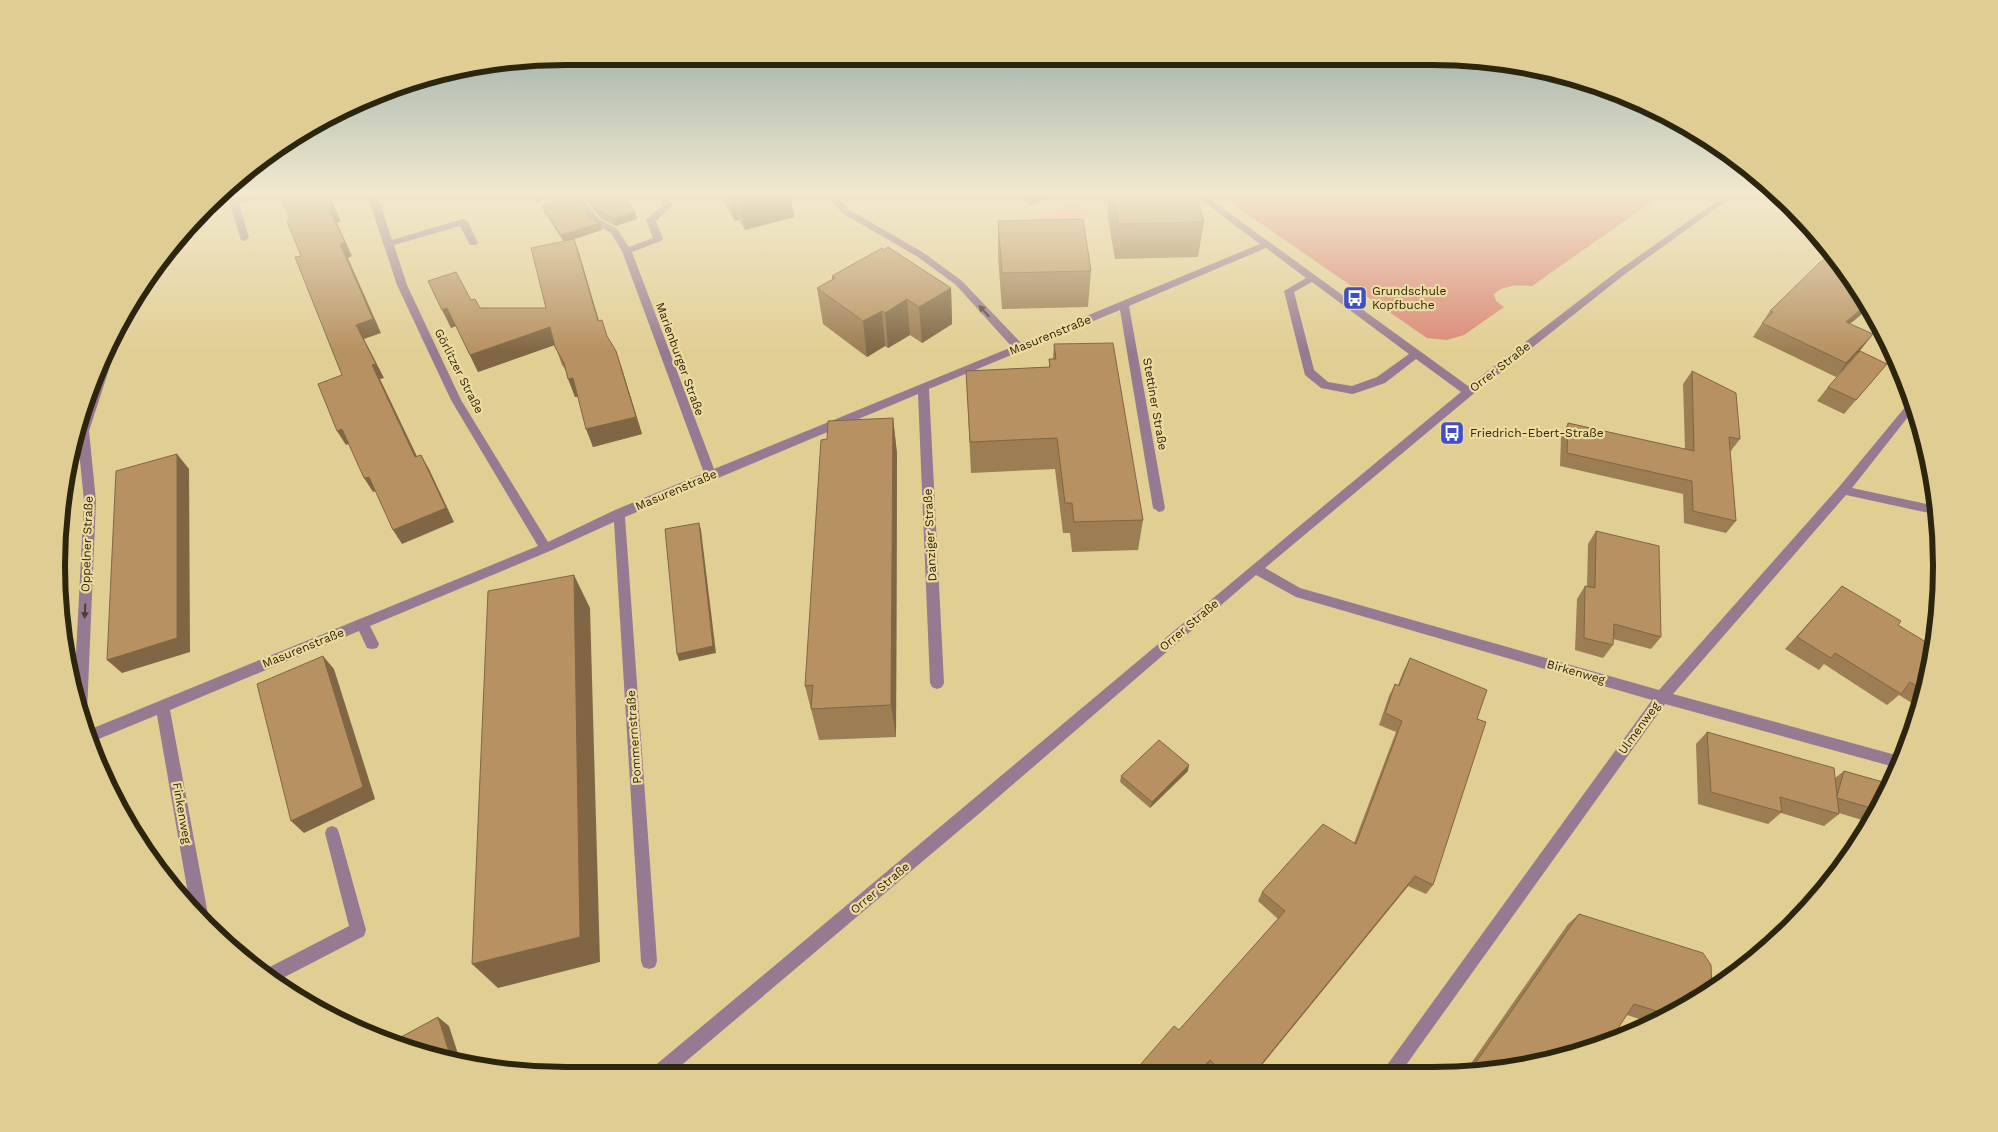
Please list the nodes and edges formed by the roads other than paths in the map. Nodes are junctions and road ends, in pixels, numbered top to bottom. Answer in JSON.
{"nodes":[{"id":1,"x":389,"y":247,"type":"edge"},
{"id":2,"x":624,"y":247,"type":"edge"},
{"id":3,"x":638,"y":247,"type":"edge"},
{"id":4,"x":907,"y":247,"type":"edge"},
{"id":5,"x":1261,"y":247,"type":"edge"},
{"id":6,"x":1267,"y":247,"type":"edge"},
{"id":7,"x":1658,"y":247,"type":"edge"},
{"id":8,"x":627,"y":251,"type":"junction"},
{"id":9,"x":1311,"y":279,"type":"junction"},
{"id":10,"x":1124,"y":306,"type":"junction"},
{"id":11,"x":1018,"y":347,"type":"junction"},
{"id":12,"x":1415,"y":354,"type":"junction"},
{"id":13,"x":923,"y":388,"type":"junction"},
{"id":14,"x":1468,"y":392,"type":"junction"},
{"id":15,"x":1908,"y":410,"type":"edge"},
{"id":16,"x":83,"y":432,"type":"edge"},
{"id":17,"x":710,"y":475,"type":"junction"},
{"id":18,"x":1843,"y":490,"type":"junction"},
{"id":19,"x":1159,"y":508,"type":"dead end"},
{"id":20,"x":1930,"y":509,"type":"edge"},
{"id":21,"x":620,"y":513,"type":"junction"},
{"id":22,"x":546,"y":548,"type":"junction"},
{"id":23,"x":1256,"y":569,"type":"junction"},
{"id":24,"x":362,"y":624,"type":"junction"},
{"id":25,"x":372,"y":644,"type":"dead end"},
{"id":26,"x":937,"y":683,"type":"dead end"},
{"id":27,"x":81,"y":691,"type":"edge"},
{"id":28,"x":1662,"y":697,"type":"junction"},
{"id":29,"x":162,"y":706,"type":"junction"},
{"id":30,"x":95,"y":734,"type":"edge"},
{"id":31,"x":1894,"y":760,"type":"edge"},
{"id":32,"x":332,"y":833,"type":"dead end"},
{"id":33,"x":198,"y":906,"type":"edge"},
{"id":34,"x":649,"y":961,"type":"dead end"},
{"id":35,"x":275,"y":973,"type":"edge"},
{"id":36,"x":666,"y":1067,"type":"edge"},
{"id":37,"x":1394,"y":1067,"type":"edge"}],
"edges":[{"from":1,"to":22,"type":"street","name":"Görlitzer Straße"},
{"from":2,"to":8,"type":"street","name":"Marienburger Straße"},
{"from":3,"to":8,"type":"street"},
{"from":11,"to":4,"type":"street","one_way":true},
{"from":5,"to":10,"type":"street","name":"Masurenstraße"},
{"from":6,"to":9,"type":"street"},
{"from":7,"to":14,"type":"street","name":"Orrer Straße"},
{"from":8,"to":17,"type":"street","name":"Marienburger Straße"},
{"from":9,"to":12,"type":"street"},
{"from":9,"to":12,"type":"street"},
{"from":10,"to":11,"type":"street","name":"Masurenstraße"},
{"from":10,"to":19,"type":"street","name":"Stettiner Straße"},
{"from":11,"to":13,"type":"street","name":"Masurenstraße"},
{"from":12,"to":14,"type":"street"},
{"from":13,"to":17,"type":"street","name":"Masurenstraße"},
{"from":13,"to":26,"type":"street","name":"Danziger Straße"},
{"from":14,"to":23,"type":"street","name":"Orrer Straße"},
{"from":15,"to":18,"type":"street","name":"Ulmenweg"},
{"from":16,"to":27,"type":"street","name":"Oppelner Straße","one_way":true},
{"from":17,"to":21,"type":"street","name":"Masurenstraße"},
{"from":18,"to":20,"type":"street"},
{"from":18,"to":28,"type":"street","name":"Ulmenweg"},
{"from":21,"to":22,"type":"street","name":"Masurenstraße"},
{"from":21,"to":34,"type":"street","name":"Pommernstraße"},
{"from":22,"to":24,"type":"street","name":"Masurenstraße"},
{"from":23,"to":28,"type":"street","name":"Birkenweg"},
{"from":23,"to":36,"type":"street","name":"Orrer Straße"},
{"from":24,"to":25,"type":"street"},
{"from":24,"to":29,"type":"street","name":"Masurenstraße"},
{"from":28,"to":31,"type":"street","name":"Birkenweg"},
{"from":28,"to":37,"type":"street","name":"Ulmenweg"},
{"from":29,"to":30,"type":"street","name":"Masurenstraße"},
{"from":29,"to":33,"type":"street","name":"Finkenweg"},
{"from":32,"to":35,"type":"street"}]}
